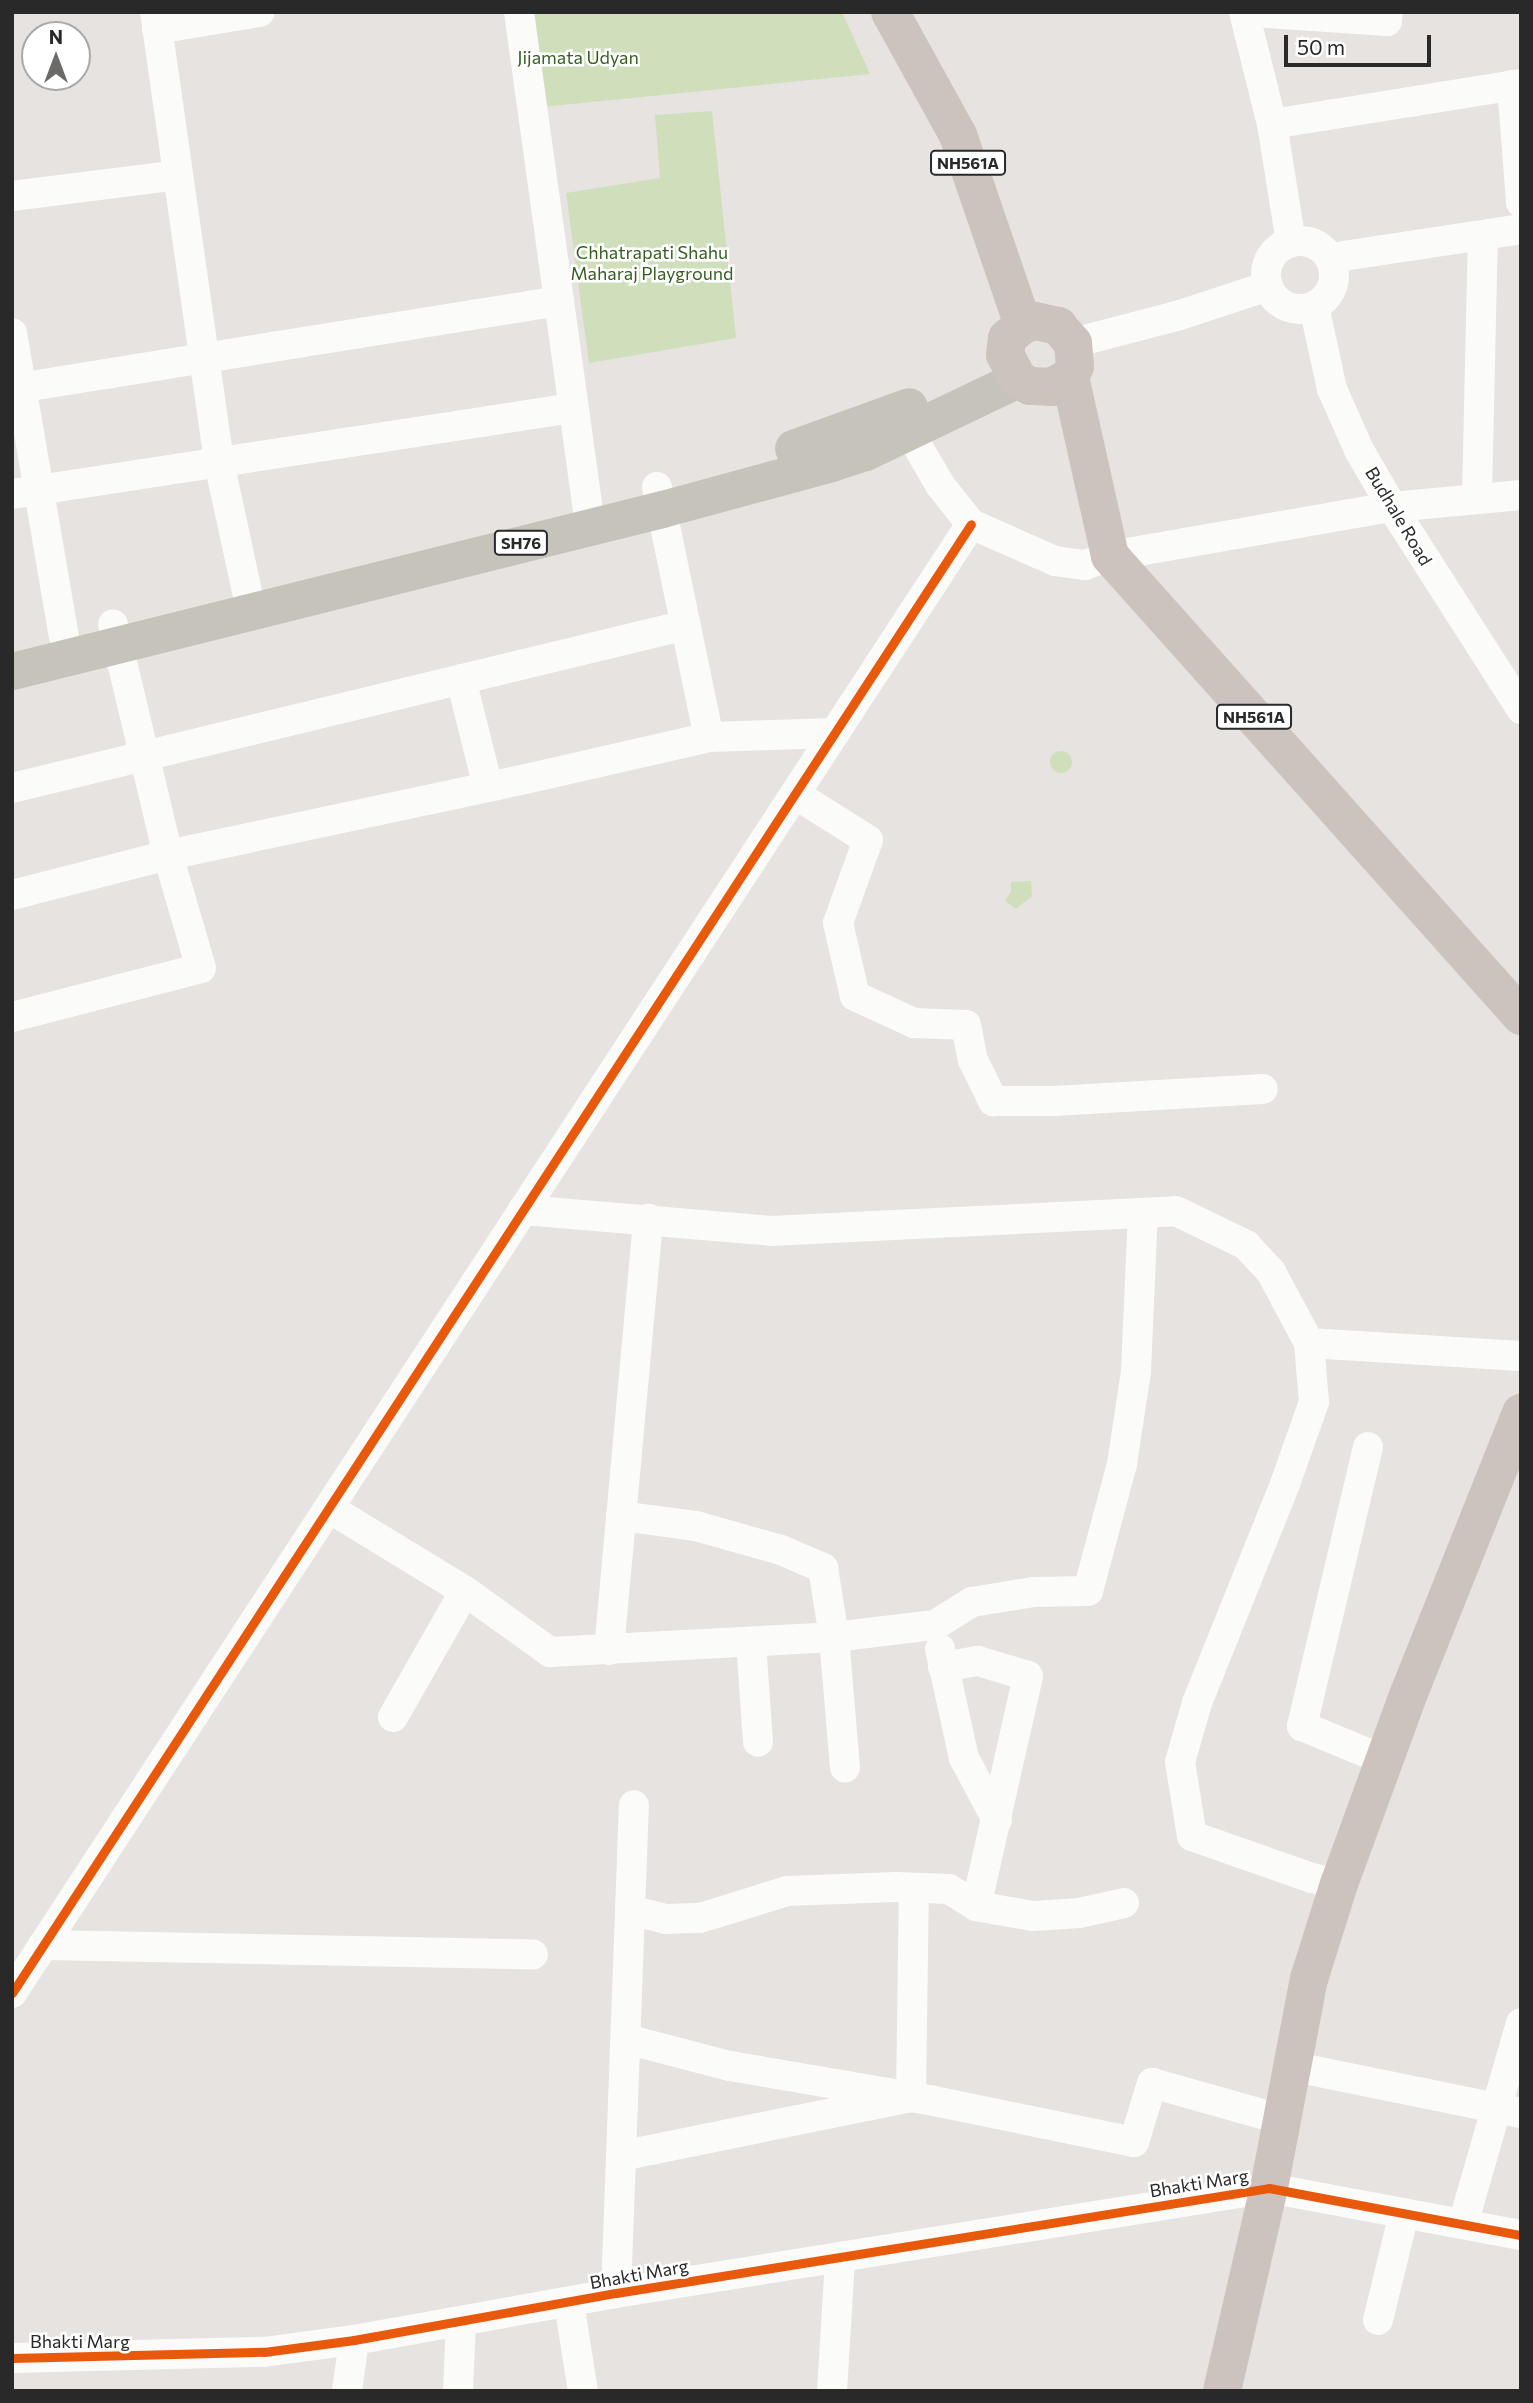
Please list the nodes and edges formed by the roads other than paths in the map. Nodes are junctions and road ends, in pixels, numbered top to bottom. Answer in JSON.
{"nodes":[{"id":1,"x":260,"y":12,"type":"edge"},
{"id":2,"x":519,"y":12,"type":"edge"},
{"id":3,"x":890,"y":12,"type":"edge"},
{"id":4,"x":1244,"y":12,"type":"edge"},
{"id":5,"x":1252,"y":12,"type":"edge"},
{"id":6,"x":1388,"y":12,"type":"edge"},
{"id":7,"x":156,"y":21,"type":"edge"},
{"id":8,"x":1516,"y":85,"type":"edge"},
{"id":9,"x":1272,"y":124,"type":"junction"},
{"id":10,"x":178,"y":175,"type":"junction"},
{"id":11,"x":12,"y":195,"type":"edge"},
{"id":12,"x":1521,"y":203,"type":"edge"},
{"id":13,"x":1521,"y":229,"type":"edge"},
{"id":14,"x":1483,"y":236,"type":"junction"},
{"id":15,"x":1291,"y":242,"type":"junction"},
{"id":16,"x":1330,"y":258,"type":"junction"},
{"id":17,"x":1268,"y":286,"type":"junction"},
{"id":18,"x":559,"y":301,"type":"junction"},
{"id":19,"x":1314,"y":306,"type":"junction"},
{"id":20,"x":1023,"y":325,"type":"junction"},
{"id":21,"x":12,"y":333,"type":"edge"},
{"id":22,"x":204,"y":358,"type":"junction"},
{"id":23,"x":1071,"y":360,"type":"junction"},
{"id":24,"x":1012,"y":370,"type":"junction"},
{"id":25,"x":17,"y":389,"type":"edge"},
{"id":26,"x":573,"y":408,"type":"junction"},
{"id":27,"x":903,"y":421,"type":"junction"},
{"id":28,"x":219,"y":462,"type":"junction"},
{"id":29,"x":25,"y":492,"type":"edge"},
{"id":30,"x":1521,"y":495,"type":"edge"},
{"id":31,"x":1477,"y":496,"type":"junction"},
{"id":32,"x":659,"y":498,"type":"junction"},
{"id":33,"x":1392,"y":507,"type":"junction"},
{"id":34,"x":589,"y":515,"type":"junction"},
{"id":35,"x":971,"y":524,"type":"junction"},
{"id":36,"x":1110,"y":555,"type":"junction"},
{"id":37,"x":248,"y":600,"type":"junction"},
{"id":38,"x":686,"y":625,"type":"junction"},
{"id":39,"x":115,"y":634,"type":"junction"},
{"id":40,"x":64,"y":636,"type":"junction"},
{"id":41,"x":12,"y":650,"type":"edge"},
{"id":42,"x":12,"y":671,"type":"edge"},
{"id":43,"x":461,"y":679,"type":"junction"},
{"id":44,"x":1521,"y":709,"type":"edge"},
{"id":45,"x":835,"y":733,"type":"junction"},
{"id":46,"x":709,"y":737,"type":"junction"},
{"id":47,"x":144,"y":756,"type":"junction"},
{"id":48,"x":488,"y":787,"type":"junction"},
{"id":49,"x":12,"y":788,"type":"edge"},
{"id":50,"x":795,"y":794,"type":"junction"},
{"id":51,"x":168,"y":855,"type":"junction"},
{"id":52,"x":12,"y":895,"type":"edge"},
{"id":53,"x":1521,"y":1016,"type":"edge"},
{"id":54,"x":12,"y":1017,"type":"edge"},
{"id":55,"x":1263,"y":1089,"type":"dead end"},
{"id":56,"x":523,"y":1210,"type":"junction"},
{"id":57,"x":1143,"y":1213,"type":"junction"},
{"id":58,"x":648,"y":1219,"type":"junction"},
{"id":59,"x":1309,"y":1343,"type":"junction"},
{"id":60,"x":1521,"y":1356,"type":"edge"},
{"id":61,"x":1521,"y":1413,"type":"edge"},
{"id":62,"x":1368,"y":1447,"type":"dead end"},
{"id":63,"x":329,"y":1508,"type":"junction"},
{"id":64,"x":621,"y":1516,"type":"junction"},
{"id":65,"x":465,"y":1591,"type":"junction"},
{"id":66,"x":935,"y":1625,"type":"junction"},
{"id":67,"x":834,"y":1637,"type":"junction"},
{"id":68,"x":751,"y":1642,"type":"junction"},
{"id":69,"x":609,"y":1650,"type":"junction"},
{"id":70,"x":943,"y":1667,"type":"junction"},
{"id":71,"x":393,"y":1717,"type":"dead end"},
{"id":72,"x":758,"y":1742,"type":"dead end"},
{"id":73,"x":1384,"y":1760,"type":"junction"},
{"id":74,"x":845,"y":1768,"type":"dead end"},
{"id":75,"x":634,"y":1805,"type":"dead end"},
{"id":76,"x":997,"y":1820,"type":"junction"},
{"id":77,"x":1339,"y":1884,"type":"junction"},
{"id":78,"x":914,"y":1888,"type":"junction"},
{"id":79,"x":1124,"y":1903,"type":"dead end"},
{"id":80,"x":976,"y":1906,"type":"junction"},
{"id":81,"x":630,"y":1910,"type":"junction"},
{"id":82,"x":43,"y":1945,"type":"junction"},
{"id":83,"x":533,"y":1954,"type":"dead end"},
{"id":84,"x":14,"y":1987,"type":"edge"},
{"id":85,"x":1521,"y":2023,"type":"edge"},
{"id":86,"x":625,"y":2039,"type":"junction"},
{"id":87,"x":1290,"y":2066,"type":"junction"},
{"id":88,"x":911,"y":2097,"type":"junction"},
{"id":89,"x":1508,"y":2110,"type":"edge"},
{"id":90,"x":1279,"y":2119,"type":"junction"},
{"id":91,"x":621,"y":2156,"type":"junction"},
{"id":92,"x":1269,"y":2188,"type":"junction"},
{"id":93,"x":1404,"y":2213,"type":"junction"},
{"id":94,"x":1463,"y":2224,"type":"junction"},
{"id":95,"x":1521,"y":2235,"type":"edge"},
{"id":96,"x":840,"y":2259,"type":"junction"},
{"id":97,"x":616,"y":2293,"type":"junction"},
{"id":98,"x":569,"y":2303,"type":"junction"},
{"id":99,"x":1378,"y":2320,"type":"dead end"},
{"id":100,"x":461,"y":2323,"type":"junction"},
{"id":101,"x":354,"y":2340,"type":"junction"},
{"id":102,"x":12,"y":2358,"type":"edge"},
{"id":103,"x":347,"y":2391,"type":"edge"},
{"id":104,"x":458,"y":2391,"type":"edge"},
{"id":105,"x":583,"y":2391,"type":"edge"},
{"id":106,"x":832,"y":2391,"type":"edge"},
{"id":107,"x":1222,"y":2391,"type":"edge"}],
"edges":[{"from":1,"to":7,"type":"street"},
{"from":2,"to":18,"type":"street"},
{"from":3,"to":20,"type":"highway","number":"NH561A"},
{"from":4,"to":9,"type":"street"},
{"from":5,"to":6,"type":"street"},
{"from":7,"to":10,"type":"street"},
{"from":8,"to":9,"type":"street"},
{"from":8,"to":12,"type":"street"},
{"from":9,"to":15,"type":"street"},
{"from":10,"to":11,"type":"street"},
{"from":10,"to":22,"type":"street"},
{"from":13,"to":14,"type":"street"},
{"from":14,"to":16,"type":"street"},
{"from":14,"to":31,"type":"street"},
{"from":15,"to":16,"type":"street"},
{"from":15,"to":17,"type":"street"},
{"from":16,"to":19,"type":"street"},
{"from":17,"to":19,"type":"street"},
{"from":17,"to":23,"type":"street"},
{"from":18,"to":22,"type":"street"},
{"from":18,"to":26,"type":"street"},
{"from":19,"to":33,"type":"street","name":"Budhale Road"},
{"from":20,"to":23,"type":"highway"},
{"from":20,"to":24,"type":"highway"},
{"from":21,"to":25,"type":"street"},
{"from":22,"to":25,"type":"street"},
{"from":22,"to":28,"type":"street"},
{"from":23,"to":24,"type":"highway"},
{"from":23,"to":36,"type":"highway","number":"NH561A"},
{"from":24,"to":27,"type":"main road","number":"SH76"},
{"from":25,"to":29,"type":"street"},
{"from":26,"to":28,"type":"street"},
{"from":26,"to":34,"type":"street"},
{"from":27,"to":32,"type":"main road","number":"SH76"},
{"from":27,"to":35,"type":"street"},
{"from":28,"to":29,"type":"street"},
{"from":28,"to":37,"type":"street"},
{"from":29,"to":40,"type":"street"},
{"from":30,"to":31,"type":"street"},
{"from":31,"to":33,"type":"street"},
{"from":32,"to":34,"type":"main road","number":"SH76"},
{"from":32,"to":38,"type":"street"},
{"from":33,"to":36,"type":"street"},
{"from":33,"to":44,"type":"street","name":"Budhale Road"},
{"from":34,"to":37,"type":"main road","number":"SH76"},
{"from":35,"to":36,"type":"street"},
{"from":35,"to":45,"type":"street"},
{"from":36,"to":53,"type":"highway","number":"NH561A"},
{"from":37,"to":39,"type":"main road","number":"SH76"},
{"from":38,"to":43,"type":"street"},
{"from":38,"to":46,"type":"street"},
{"from":39,"to":40,"type":"main road","number":"SH76"},
{"from":39,"to":42,"type":"main road","number":"SH76"},
{"from":39,"to":47,"type":"street"},
{"from":40,"to":41,"type":"main road","number":"SH76"},
{"from":43,"to":47,"type":"street"},
{"from":43,"to":48,"type":"street"},
{"from":45,"to":46,"type":"street"},
{"from":45,"to":50,"type":"street"},
{"from":46,"to":48,"type":"street"},
{"from":47,"to":49,"type":"street"},
{"from":47,"to":51,"type":"street"},
{"from":48,"to":51,"type":"street"},
{"from":50,"to":55,"type":"street"},
{"from":50,"to":56,"type":"street"},
{"from":51,"to":52,"type":"street"},
{"from":51,"to":54,"type":"street"},
{"from":56,"to":58,"type":"street"},
{"from":56,"to":63,"type":"street"},
{"from":57,"to":58,"type":"street"},
{"from":57,"to":59,"type":"street"},
{"from":57,"to":66,"type":"street"},
{"from":58,"to":64,"type":"street"},
{"from":59,"to":60,"type":"street"},
{"from":59,"to":77,"type":"street"},
{"from":61,"to":73,"type":"highway"},
{"from":62,"to":73,"type":"street"},
{"from":63,"to":65,"type":"street"},
{"from":63,"to":82,"type":"street"},
{"from":64,"to":67,"type":"street"},
{"from":64,"to":69,"type":"street"},
{"from":65,"to":69,"type":"street"},
{"from":65,"to":71,"type":"street"},
{"from":66,"to":67,"type":"street"},
{"from":66,"to":70,"type":"street"},
{"from":67,"to":68,"type":"street"},
{"from":67,"to":74,"type":"street"},
{"from":68,"to":69,"type":"street"},
{"from":68,"to":72,"type":"street"},
{"from":70,"to":76,"type":"street"},
{"from":70,"to":76,"type":"street"},
{"from":73,"to":77,"type":"highway"},
{"from":75,"to":81,"type":"street"},
{"from":76,"to":80,"type":"street"},
{"from":77,"to":87,"type":"highway"},
{"from":78,"to":80,"type":"street"},
{"from":78,"to":81,"type":"street"},
{"from":78,"to":88,"type":"street"},
{"from":79,"to":80,"type":"street"},
{"from":81,"to":86,"type":"street"},
{"from":82,"to":83,"type":"street"},
{"from":82,"to":84,"type":"street"},
{"from":85,"to":89,"type":"street"},
{"from":86,"to":88,"type":"street"},
{"from":86,"to":91,"type":"street"},
{"from":87,"to":89,"type":"street"},
{"from":87,"to":90,"type":"highway"},
{"from":88,"to":90,"type":"street"},
{"from":88,"to":91,"type":"street"},
{"from":89,"to":94,"type":"street"},
{"from":90,"to":92,"type":"highway"},
{"from":91,"to":97,"type":"street"},
{"from":92,"to":93,"type":"street","name":"Bhakti Marg"},
{"from":92,"to":96,"type":"street","name":"Bhakti Marg"},
{"from":92,"to":107,"type":"highway"},
{"from":93,"to":94,"type":"street","name":"Bhakti Marg"},
{"from":93,"to":99,"type":"street"},
{"from":94,"to":95,"type":"street","name":"Bhakti Marg"},
{"from":96,"to":97,"type":"street","name":"Bhakti Marg"},
{"from":96,"to":106,"type":"street"},
{"from":97,"to":98,"type":"street","name":"Bhakti Marg"},
{"from":98,"to":100,"type":"street","name":"Bhakti Marg"},
{"from":98,"to":105,"type":"street"},
{"from":100,"to":101,"type":"street","name":"Bhakti Marg"},
{"from":100,"to":104,"type":"street"},
{"from":101,"to":102,"type":"street","name":"Bhakti Marg"},
{"from":101,"to":103,"type":"street"}]}
